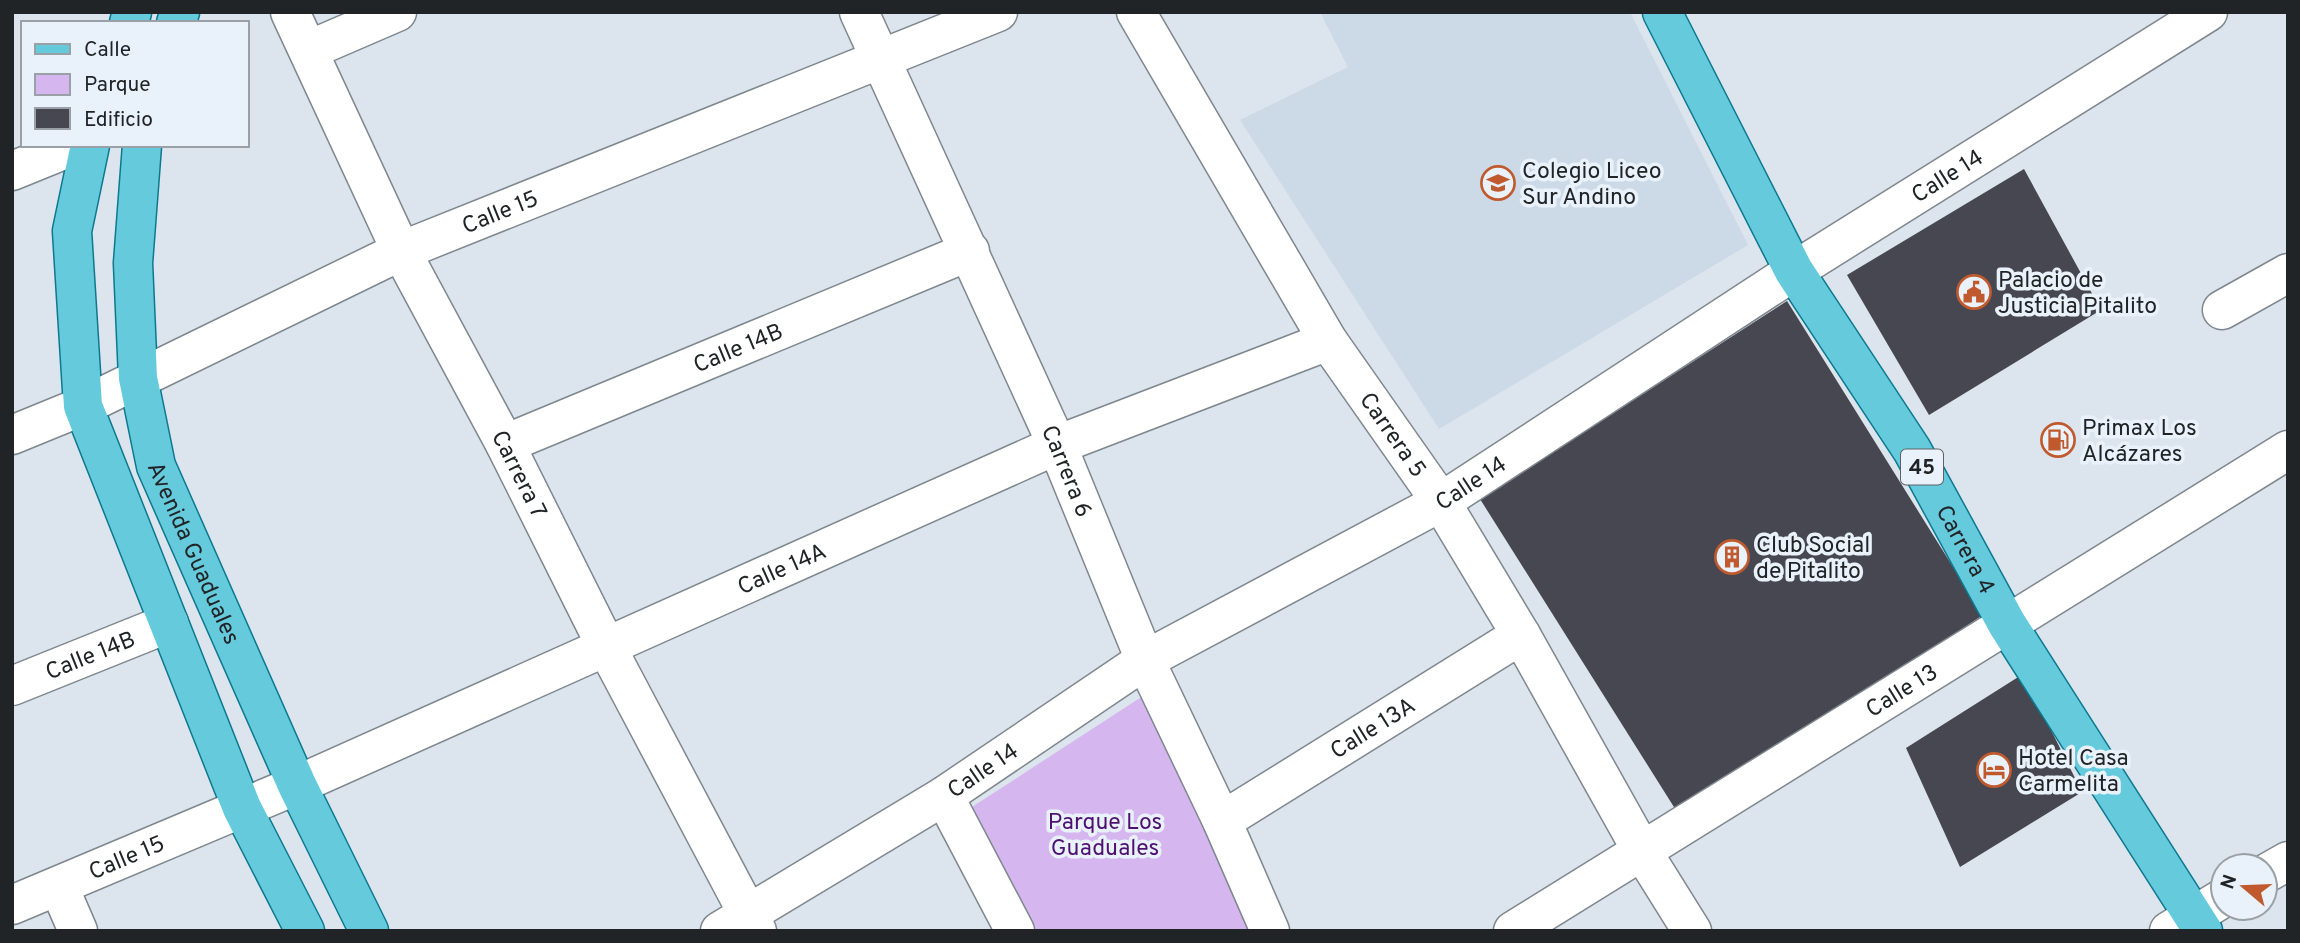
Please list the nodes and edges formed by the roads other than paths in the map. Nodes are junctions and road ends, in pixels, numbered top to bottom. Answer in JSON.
{"nodes":[{"id":1,"x":290,"y":12,"type":"edge"},
{"id":2,"x":397,"y":12,"type":"edge"},
{"id":3,"x":859,"y":12,"type":"edge"},
{"id":4,"x":999,"y":12,"type":"edge"},
{"id":5,"x":1136,"y":12,"type":"edge"},
{"id":6,"x":1662,"y":12,"type":"edge"},
{"id":7,"x":2208,"y":12,"type":"edge"},
{"id":8,"x":309,"y":50,"type":"junction"},
{"id":9,"x":882,"y":60,"type":"junction"},
{"id":10,"x":71,"y":147,"type":"edge"},
{"id":11,"x":90,"y":147,"type":"edge"},
{"id":12,"x":142,"y":147,"type":"edge"},
{"id":13,"x":12,"y":171,"type":"edge"},
{"id":14,"x":401,"y":251,"type":"junction"},
{"id":15,"x":970,"y":251,"type":"junction"},
{"id":16,"x":1794,"y":271,"type":"junction"},
{"id":17,"x":2288,"y":273,"type":"edge"},
{"id":18,"x":2222,"y":310,"type":"dead end"},
{"id":19,"x":1328,"y":341,"type":"junction"},
{"id":20,"x":138,"y":378,"type":"junction"},
{"id":21,"x":83,"y":407,"type":"junction"},
{"id":22,"x":12,"y":435,"type":"edge"},
{"id":23,"x":505,"y":444,"type":"junction"},
{"id":24,"x":1057,"y":445,"type":"junction"},
{"id":25,"x":2288,"y":450,"type":"edge"},
{"id":26,"x":1441,"y":502,"type":"junction"},
{"id":27,"x":169,"y":623,"type":"junction"},
{"id":28,"x":2007,"y":624,"type":"junction"},
{"id":29,"x":1521,"y":635,"type":"junction"},
{"id":30,"x":607,"y":648,"type":"junction"},
{"id":31,"x":1145,"y":660,"type":"junction"},
{"id":32,"x":12,"y":686,"type":"edge"},
{"id":33,"x":297,"y":785,"type":"junction"},
{"id":34,"x":944,"y":796,"type":"junction"},
{"id":35,"x":242,"y":808,"type":"junction"},
{"id":36,"x":1222,"y":821,"type":"junction"},
{"id":37,"x":1642,"y":851,"type":"junction"},
{"id":38,"x":59,"y":887,"type":"junction"},
{"id":39,"x":12,"y":905,"type":"edge"},
{"id":40,"x":2197,"y":919,"type":"edge"},
{"id":41,"x":742,"y":925,"type":"edge"},
{"id":42,"x":78,"y":931,"type":"edge"},
{"id":43,"x":304,"y":931,"type":"edge"},
{"id":44,"x":369,"y":931,"type":"edge"},
{"id":45,"x":1015,"y":931,"type":"edge"},
{"id":46,"x":1270,"y":931,"type":"edge"},
{"id":47,"x":1513,"y":931,"type":"edge"},
{"id":48,"x":1692,"y":931,"type":"edge"}],
"edges":[{"from":1,"to":8,"type":"street","name":"Carrera 7"},
{"from":2,"to":8,"type":"street"},
{"from":3,"to":9,"type":"street","name":"Carrera 6"},
{"from":4,"to":9,"type":"street","name":"Calle 15"},
{"from":5,"to":19,"type":"street","name":"Carrera 5"},
{"from":6,"to":16,"type":"main road","name":"Carrera 4","number":"45"},
{"from":7,"to":16,"type":"street","name":"Calle 14"},
{"from":8,"to":14,"type":"street","name":"Carrera 7"},
{"from":9,"to":14,"type":"street","name":"Calle 15"},
{"from":9,"to":15,"type":"street","name":"Carrera 6"},
{"from":10,"to":13,"type":"street"},
{"from":11,"to":21,"type":"main road"},
{"from":12,"to":20,"type":"main road","name":"Avenida Guaduales"},
{"from":14,"to":20,"type":"street","name":"Calle 15"},
{"from":14,"to":23,"type":"street","name":"Carrera 7"},
{"from":15,"to":23,"type":"street","name":"Calle 14B"},
{"from":15,"to":24,"type":"street","name":"Carrera 6"},
{"from":16,"to":26,"type":"street","name":"Calle 14"},
{"from":16,"to":28,"type":"main road","name":"Carrera 4","number":"45"},
{"from":17,"to":18,"type":"street"},
{"from":19,"to":24,"type":"street","name":"Calle 14A"},
{"from":19,"to":26,"type":"street","name":"Carrera 5"},
{"from":20,"to":21,"type":"street","name":"Calle 15"},
{"from":20,"to":33,"type":"main road","name":"Avenida Guaduales"},
{"from":21,"to":22,"type":"street","name":"Calle 15"},
{"from":21,"to":27,"type":"main road"},
{"from":23,"to":30,"type":"street","name":"Carrera 7"},
{"from":24,"to":30,"type":"street","name":"Calle 14A"},
{"from":24,"to":31,"type":"street","name":"Carrera 6"},
{"from":25,"to":28,"type":"street","name":"Calle 13"},
{"from":26,"to":29,"type":"street","name":"Carrera 5"},
{"from":26,"to":31,"type":"street","name":"Calle 14"},
{"from":27,"to":32,"type":"street","name":"Calle 14B"},
{"from":27,"to":35,"type":"main road"},
{"from":28,"to":37,"type":"street","name":"Calle 13"},
{"from":28,"to":40,"type":"main road","name":"Carrera 4","number":"45"},
{"from":29,"to":36,"type":"street","name":"Calle 13A"},
{"from":29,"to":37,"type":"street","name":"Carrera 5"},
{"from":30,"to":33,"type":"street","name":"Calle 14A"},
{"from":30,"to":41,"type":"street","name":"Carrera 7"},
{"from":31,"to":34,"type":"street","name":"Calle 14"},
{"from":31,"to":36,"type":"street","name":"Carrera 6"},
{"from":33,"to":35,"type":"street","name":"Calle 14A"},
{"from":33,"to":44,"type":"main road","name":"Avenida Guaduales"},
{"from":34,"to":41,"type":"street","name":"Calle 14"},
{"from":34,"to":45,"type":"street"},
{"from":35,"to":38,"type":"street","name":"Calle 15"},
{"from":35,"to":43,"type":"main road"},
{"from":36,"to":46,"type":"street","name":"Carrera 6"},
{"from":37,"to":47,"type":"street","name":"Calle 13"},
{"from":37,"to":48,"type":"street","name":"Carrera 5"},
{"from":38,"to":39,"type":"street","name":"Calle 15"},
{"from":38,"to":42,"type":"street"}]}
